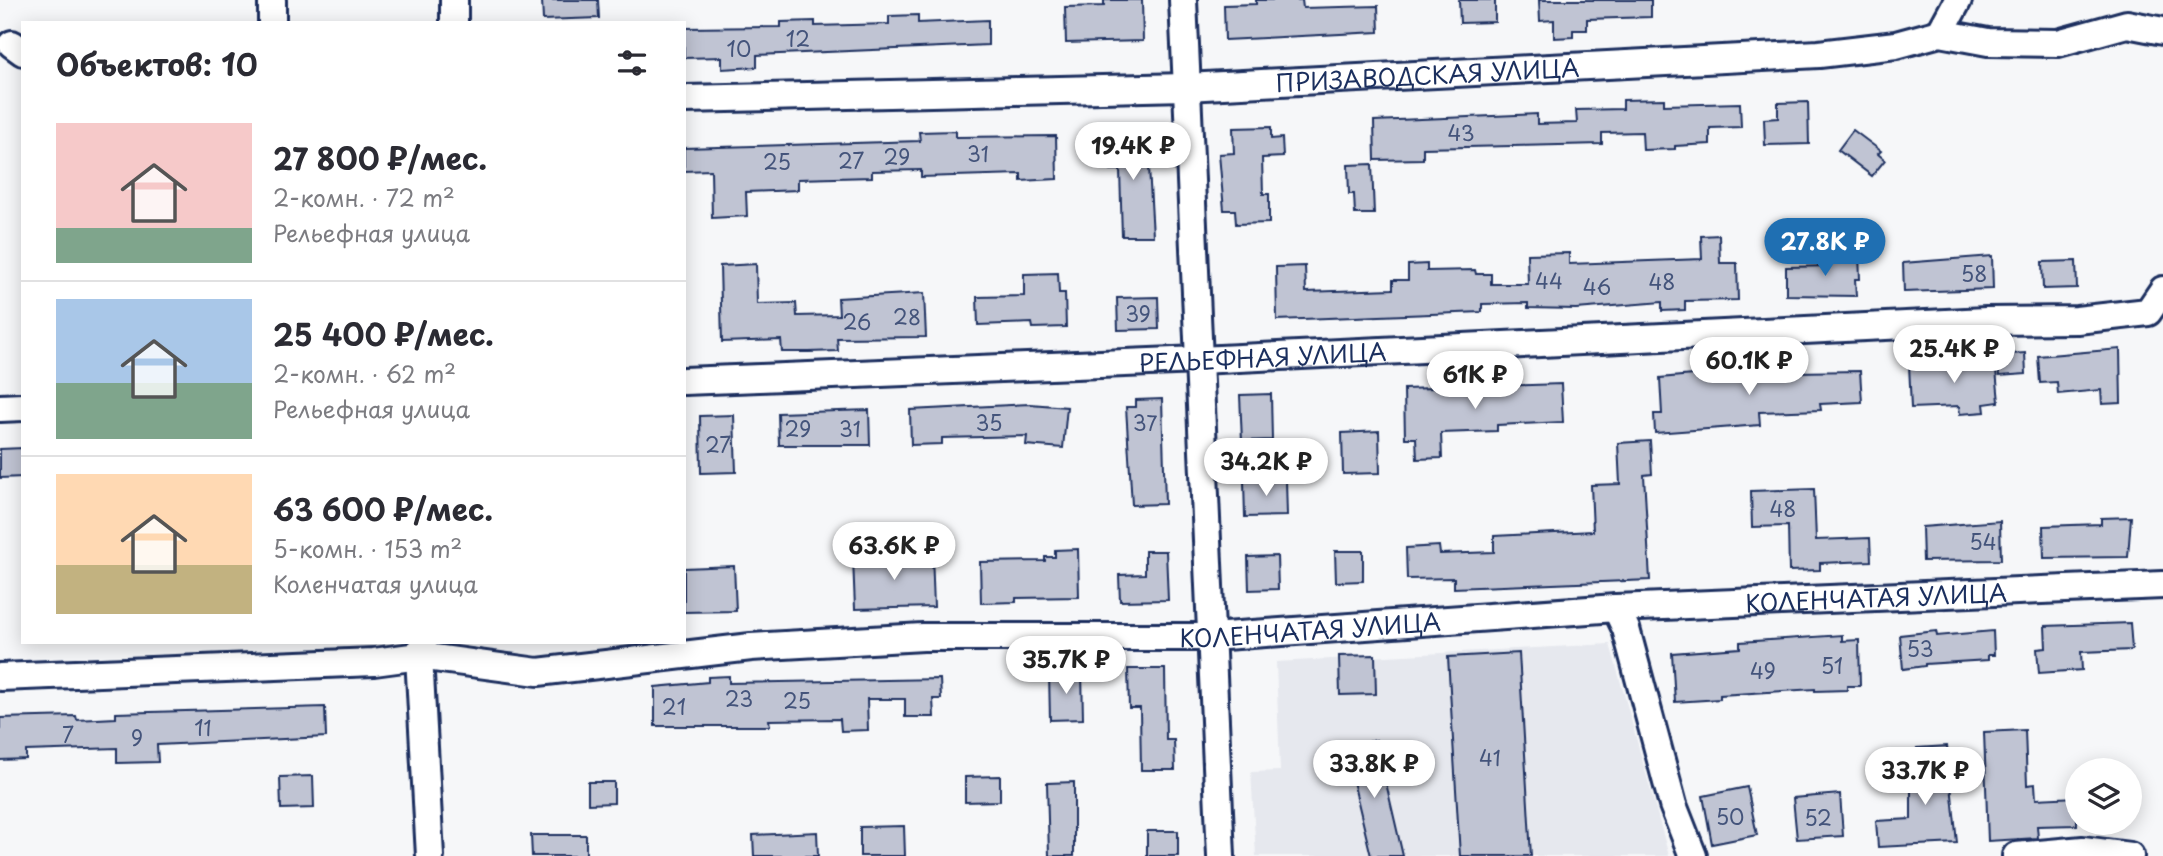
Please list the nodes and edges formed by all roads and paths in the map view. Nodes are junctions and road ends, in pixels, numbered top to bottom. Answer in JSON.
{"nodes":[{"id":1,"x":272,"y":0,"type":"edge"},
{"id":2,"x":454,"y":0,"type":"edge"},
{"id":3,"x":1183,"y":0,"type":"edge"},
{"id":4,"x":1958,"y":0,"type":"edge"},
{"id":5,"x":272,"y":21,"type":"edge"},
{"id":6,"x":454,"y":21,"type":"edge"},
{"id":7,"x":2163,"y":31,"type":"edge"},
{"id":8,"x":1940,"y":33,"type":"junction"},
{"id":9,"x":1186,"y":87,"type":"junction"},
{"id":10,"x":686,"y":99,"type":"edge"},
{"id":11,"x":2163,"y":289,"type":"edge"},
{"id":12,"x":1199,"y":360,"type":"junction"},
{"id":13,"x":686,"y":381,"type":"edge"},
{"id":14,"x":21,"y":407,"type":"edge"},
{"id":15,"x":0,"y":408,"type":"edge"},
{"id":16,"x":2163,"y":585,"type":"edge"},
{"id":17,"x":1616,"y":608,"type":"junction"},
{"id":18,"x":1211,"y":637,"type":"junction"},
{"id":19,"x":421,"y":649,"type":"edge"},
{"id":20,"x":0,"y":677,"type":"edge"},
{"id":21,"x":430,"y":856,"type":"edge"},
{"id":22,"x":1221,"y":856,"type":"edge"},
{"id":23,"x":1693,"y":856,"type":"edge"},
{"id":24,"x":2016,"y":856,"type":"edge"},
{"id":25,"x":2130,"y":856,"type":"edge"}],
"edges":[{"from":1,"to":5,"type":"street"},
{"from":2,"to":6,"type":"street"},
{"from":3,"to":9,"type":"street"},
{"from":4,"to":8,"type":"street"},
{"from":7,"to":8,"type":"street","name":"ПРИЗАВОДСКАЯ УЛИЦА"},
{"from":8,"to":9,"type":"street","name":"ПРИЗАВОДСКАЯ УЛИЦА"},
{"from":9,"to":10,"type":"street","name":"ПРИЗАВОДСКАЯ УЛИЦА"},
{"from":9,"to":12,"type":"street"},
{"from":11,"to":12,"type":"street","name":"РЕЛЬЕФНАЯ УЛИЦА"},
{"from":12,"to":13,"type":"street","name":"РЕЛЬЕФНАЯ УЛИЦА"},
{"from":12,"to":18,"type":"street"},
{"from":14,"to":15,"type":"street"},
{"from":16,"to":17,"type":"street","name":"КОЛЕНЧАТАЯ УЛИЦА"},
{"from":17,"to":18,"type":"street","name":"КОЛЕНЧАТАЯ УЛИЦА"},
{"from":17,"to":23,"type":"street"},
{"from":18,"to":19,"type":"street","name":"КОЛЕНЧАТАЯ УЛИЦА"},
{"from":18,"to":22,"type":"street"},
{"from":19,"to":20,"type":"street","name":"КОЛЕНЧАТАЯ УЛИЦА"},
{"from":19,"to":21,"type":"street"},
{"from":24,"to":25,"type":"street"}]}
